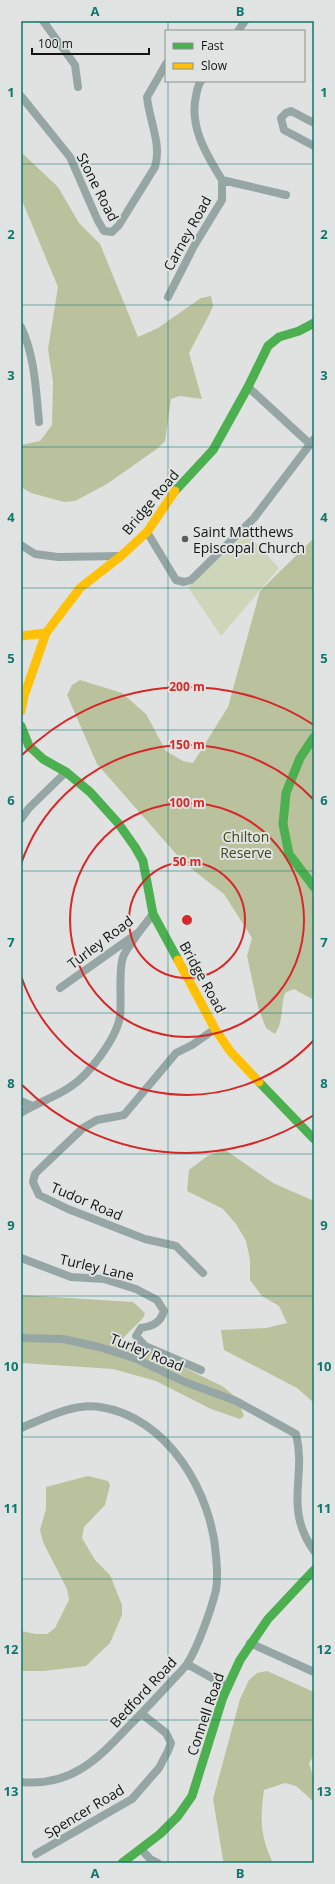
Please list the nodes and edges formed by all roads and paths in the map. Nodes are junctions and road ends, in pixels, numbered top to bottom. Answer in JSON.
{"nodes":[{"id":1,"x":43,"y":21,"type":"edge"},
{"id":2,"x":246,"y":21,"type":"edge"},
{"id":3,"x":239,"y":30,"type":"edge"},
{"id":4,"x":165,"y":66,"type":"edge"},
{"id":5,"x":201,"y":82,"type":"edge"},
{"id":6,"x":78,"y":87,"type":"dead end"},
{"id":7,"x":21,"y":96,"type":"edge"},
{"id":8,"x":314,"y":123,"type":"edge"},
{"id":9,"x":314,"y":146,"type":"edge"},
{"id":10,"x":222,"y":180,"type":"junction"},
{"id":11,"x":286,"y":195,"type":"dead end"},
{"id":12,"x":168,"y":297,"type":"dead end"},
{"id":13,"x":314,"y":323,"type":"edge"},
{"id":14,"x":21,"y":327,"type":"edge"},
{"id":15,"x":248,"y":387,"type":"junction"},
{"id":16,"x":39,"y":422,"type":"dead end"},
{"id":17,"x":312,"y":441,"type":"edge"},
{"id":18,"x":147,"y":532,"type":"junction"},
{"id":19,"x":21,"y":545,"type":"edge"},
{"id":20,"x":121,"y":556,"type":"junction"},
{"id":21,"x":46,"y":634,"type":"junction"},
{"id":22,"x":21,"y":636,"type":"edge"},
{"id":23,"x":21,"y":712,"type":"edge"},
{"id":24,"x":21,"y":726,"type":"edge"},
{"id":25,"x":314,"y":737,"type":"edge"},
{"id":26,"x":66,"y":772,"type":"junction"},
{"id":27,"x":21,"y":819,"type":"edge"},
{"id":28,"x":314,"y":887,"type":"edge"},
{"id":29,"x":152,"y":914,"type":"junction"},
{"id":30,"x":139,"y":932,"type":"junction"},
{"id":31,"x":60,"y":988,"type":"dead end"},
{"id":32,"x":215,"y":1029,"type":"junction"},
{"id":33,"x":21,"y":1101,"type":"edge"},
{"id":34,"x":32,"y":1106,"type":"junction"},
{"id":35,"x":21,"y":1113,"type":"edge"},
{"id":36,"x":314,"y":1139,"type":"edge"},
{"id":37,"x":21,"y":1258,"type":"edge"},
{"id":38,"x":203,"y":1273,"type":"dead end"},
{"id":39,"x":21,"y":1338,"type":"edge"},
{"id":40,"x":201,"y":1370,"type":"dead end"},
{"id":41,"x":21,"y":1428,"type":"edge"},
{"id":42,"x":314,"y":1551,"type":"edge"},
{"id":43,"x":314,"y":1570,"type":"edge"},
{"id":44,"x":250,"y":1643,"type":"junction"},
{"id":45,"x":187,"y":1664,"type":"junction"},
{"id":46,"x":314,"y":1672,"type":"edge"},
{"id":47,"x":228,"y":1687,"type":"junction"},
{"id":48,"x":142,"y":1714,"type":"junction"},
{"id":49,"x":21,"y":1782,"type":"edge"},
{"id":50,"x":142,"y":1850,"type":"junction"},
{"id":51,"x":36,"y":1854,"type":"dead end"},
{"id":52,"x":122,"y":1863,"type":"edge"},
{"id":53,"x":158,"y":1863,"type":"edge"}],
"edges":[{"from":1,"to":6,"type":"street"},
{"from":2,"to":3,"type":"street"},
{"from":4,"to":7,"type":"street","name":"Stone Road"},
{"from":5,"to":10,"type":"street"},
{"from":8,"to":9,"type":"street"},
{"from":10,"to":11,"type":"street"},
{"from":10,"to":12,"type":"street","name":"Carney Road"},
{"from":13,"to":15,"type":"main road","name":"Bridge Road"},
{"from":14,"to":16,"type":"street"},
{"from":15,"to":17,"type":"street"},
{"from":15,"to":18,"type":"main road","name":"Bridge Road"},
{"from":17,"to":18,"type":"street"},
{"from":18,"to":20,"type":"main road","name":"Bridge Road"},
{"from":19,"to":20,"type":"street"},
{"from":20,"to":21,"type":"main road","name":"Bridge Road"},
{"from":21,"to":22,"type":"main road"},
{"from":21,"to":23,"type":"main road","name":"Bridge Road"},
{"from":24,"to":26,"type":"main road","name":"Bridge Road"},
{"from":25,"to":28,"type":"main road"},
{"from":26,"to":27,"type":"street"},
{"from":26,"to":29,"type":"main road","name":"Bridge Road"},
{"from":29,"to":30,"type":"street","name":"Turley Road"},
{"from":29,"to":32,"type":"main road","name":"Bridge Road"},
{"from":30,"to":31,"type":"street","name":"Turley Road"},
{"from":30,"to":34,"type":"street"},
{"from":32,"to":36,"type":"main road","name":"Bridge Road"},
{"from":32,"to":38,"type":"street","name":"Tudor Road"},
{"from":33,"to":34,"type":"street"},
{"from":34,"to":35,"type":"street"},
{"from":37,"to":40,"type":"street","name":"Turley Lane"},
{"from":39,"to":42,"type":"street","name":"Turley Road"},
{"from":41,"to":45,"type":"street","name":"Bedford Road"},
{"from":43,"to":44,"type":"main road","name":"Connell Road"},
{"from":44,"to":46,"type":"street"},
{"from":44,"to":47,"type":"main road","name":"Connell Road"},
{"from":45,"to":47,"type":"street"},
{"from":45,"to":48,"type":"street","name":"Bedford Road"},
{"from":47,"to":50,"type":"main road","name":"Connell Road"},
{"from":48,"to":49,"type":"street","name":"Bedford Road"},
{"from":48,"to":51,"type":"street","name":"Spencer Road"},
{"from":50,"to":52,"type":"main road","name":"Connell Road"},
{"from":50,"to":53,"type":"street"}]}
